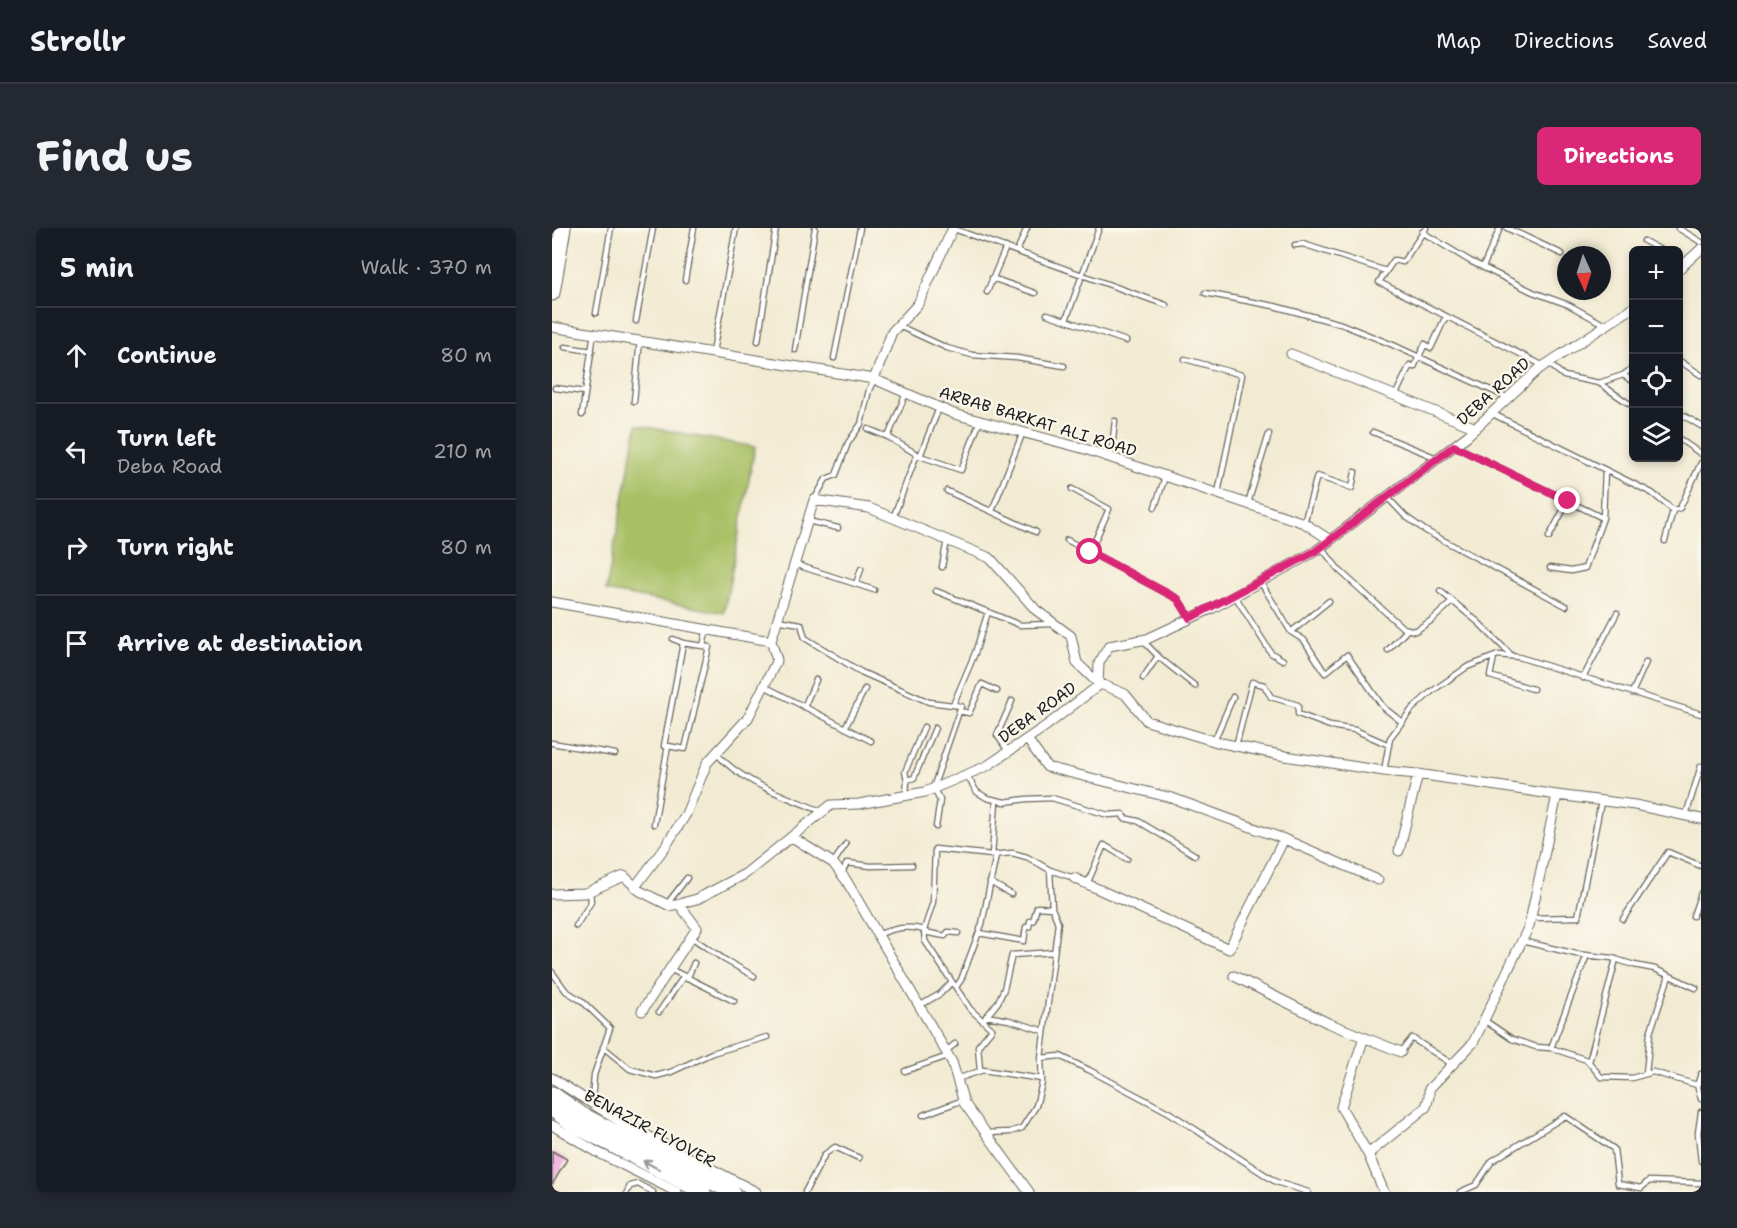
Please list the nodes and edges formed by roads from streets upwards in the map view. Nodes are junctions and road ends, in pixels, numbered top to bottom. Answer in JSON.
{"nodes":[{"id":1,"x":563,"y":228,"type":"edge"},
{"id":2,"x":952,"y":228,"type":"edge"},
{"id":3,"x":1701,"y":249,"type":"edge"},
{"id":4,"x":1683,"y":264,"type":"edge"},
{"id":5,"x":552,"y":293,"type":"edge"},
{"id":6,"x":1629,"y":310,"type":"edge"},
{"id":7,"x":552,"y":327,"type":"edge"},
{"id":8,"x":1291,"y":354,"type":"dead end"},
{"id":9,"x":874,"y":379,"type":"junction"},
{"id":10,"x":1476,"y":428,"type":"junction"},
{"id":11,"x":1330,"y":540,"type":"junction"},
{"id":12,"x":552,"y":602,"type":"edge"},
{"id":13,"x":771,"y":641,"type":"junction"},
{"id":14,"x":1098,"y":683,"type":"junction"},
{"id":15,"x":1027,"y":739,"type":"junction"},
{"id":16,"x":1418,"y":774,"type":"junction"},
{"id":17,"x":1557,"y":795,"type":"junction"},
{"id":18,"x":1701,"y":819,"type":"edge"},
{"id":19,"x":792,"y":837,"type":"junction"},
{"id":20,"x":1284,"y":839,"type":"junction"},
{"id":21,"x":1399,"y":851,"type":"dead end"},
{"id":22,"x":1074,"y":878,"type":"road end"},
{"id":23,"x":1378,"y":880,"type":"dead end"},
{"id":24,"x":635,"y":887,"type":"junction"},
{"id":25,"x":552,"y":894,"type":"edge"},
{"id":26,"x":679,"y":904,"type":"junction"},
{"id":27,"x":1234,"y":976,"type":"dead end"},
{"id":28,"x":642,"y":1011,"type":"dead end"},
{"id":29,"x":1364,"y":1037,"type":"junction"},
{"id":30,"x":1401,"y":1052,"type":"road end"},
{"id":31,"x":552,"y":1078,"type":"edge"},
{"id":32,"x":552,"y":1094,"type":"edge"},
{"id":33,"x":552,"y":1109,"type":"edge"},
{"id":34,"x":552,"y":1125,"type":"edge"},
{"id":35,"x":1368,"y":1154,"type":"junction"},
{"id":36,"x":677,"y":1192,"type":"edge"},
{"id":37,"x":703,"y":1192,"type":"edge"},
{"id":38,"x":732,"y":1192,"type":"edge"},
{"id":39,"x":756,"y":1192,"type":"edge"},
{"id":40,"x":1029,"y":1192,"type":"edge"},
{"id":41,"x":1384,"y":1192,"type":"edge"}],
"edges":[{"from":1,"to":5,"type":"main road"},
{"from":2,"to":9,"type":"street"},
{"from":3,"to":4,"type":"street"},
{"from":6,"to":10,"type":"street","name":"DEBA ROAD"},
{"from":7,"to":9,"type":"street","name":"ARBAB BARKAT ALI ROAD"},
{"from":8,"to":10,"type":"street"},
{"from":9,"to":11,"type":"street","name":"ARBAB BARKAT ALI ROAD"},
{"from":10,"to":11,"type":"street","name":"DEBA ROAD"},
{"from":11,"to":14,"type":"street","name":"DEBA ROAD"},
{"from":12,"to":13,"type":"street"},
{"from":13,"to":14,"type":"street"},
{"from":13,"to":24,"type":"street"},
{"from":14,"to":15,"type":"street","name":"DEBA ROAD"},
{"from":14,"to":16,"type":"street"},
{"from":15,"to":19,"type":"street","name":"DEBA ROAD"},
{"from":15,"to":20,"type":"street"},
{"from":16,"to":17,"type":"street"},
{"from":16,"to":21,"type":"street"},
{"from":17,"to":18,"type":"street"},
{"from":17,"to":35,"type":"street"},
{"from":19,"to":26,"type":"street","name":"DEBA ROAD"},
{"from":19,"to":40,"type":"street"},
{"from":20,"to":22,"type":"street"},
{"from":20,"to":23,"type":"street"},
{"from":24,"to":25,"type":"street","name":"DEBA ROAD"},
{"from":24,"to":26,"type":"street","name":"DEBA ROAD"},
{"from":26,"to":28,"type":"street"},
{"from":27,"to":29,"type":"street"},
{"from":29,"to":30,"type":"street"},
{"from":29,"to":35,"type":"street"},
{"from":31,"to":39,"type":"street"},
{"from":32,"to":38,"type":"main road","name":"BENAZIR FLYOVER"},
{"from":37,"to":33,"type":"main road","name":"BENAZIR FLYOVER","one_way":true},
{"from":34,"to":36,"type":"street"},
{"from":35,"to":41,"type":"street"}]}
